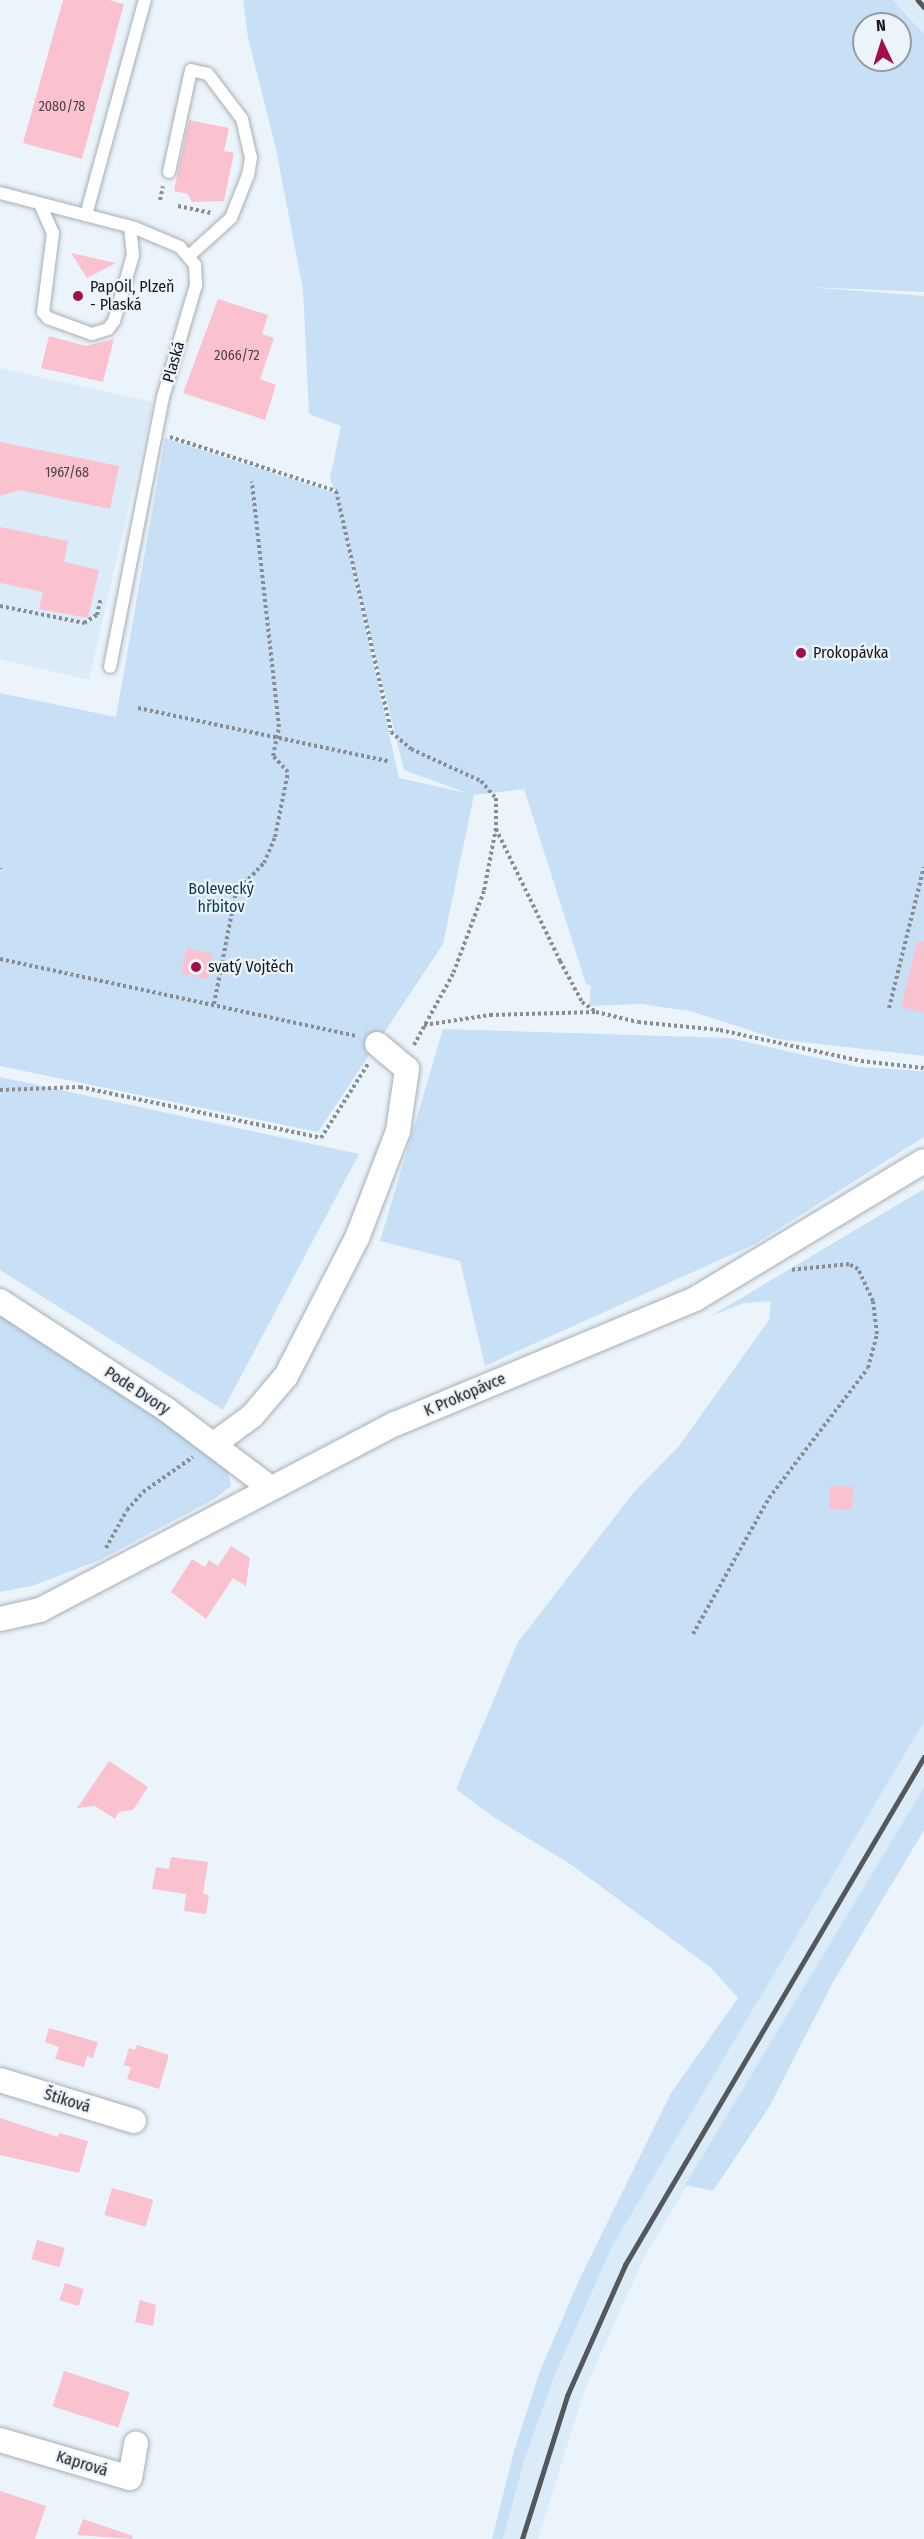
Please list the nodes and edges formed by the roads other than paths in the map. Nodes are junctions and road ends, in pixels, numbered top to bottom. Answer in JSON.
{"nodes":[{"id":1,"x":145,"y":0,"type":"edge"},
{"id":2,"x":169,"y":172,"type":"dead end"},
{"id":3,"x":0,"y":193,"type":"edge"},
{"id":4,"x":40,"y":204,"type":"junction"},
{"id":5,"x":86,"y":215,"type":"junction"},
{"id":6,"x":130,"y":227,"type":"junction"},
{"id":7,"x":190,"y":255,"type":"junction"},
{"id":8,"x":110,"y":668,"type":"dead end"},
{"id":9,"x":380,"y":1046,"type":"road end"},
{"id":10,"x":924,"y":1161,"type":"edge"},
{"id":11,"x":0,"y":1301,"type":"edge"},
{"id":12,"x":214,"y":1444,"type":"junction"},
{"id":13,"x":269,"y":1487,"type":"junction"},
{"id":14,"x":0,"y":1618,"type":"edge"},
{"id":15,"x":0,"y":2080,"type":"edge"},
{"id":16,"x":134,"y":2121,"type":"dead end"},
{"id":17,"x":0,"y":2440,"type":"edge"},
{"id":18,"x":136,"y":2444,"type":"dead end"}],
"edges":[{"from":1,"to":5,"type":"lane"},
{"from":2,"to":7,"type":"lane"},
{"from":3,"to":4,"type":"lane"},
{"from":4,"to":5,"type":"lane"},
{"from":4,"to":6,"type":"lane"},
{"from":5,"to":6,"type":"lane"},
{"from":6,"to":7,"type":"lane"},
{"from":7,"to":8,"type":"lane","name":"Plaská"},
{"from":9,"to":12,"type":"street"},
{"from":10,"to":13,"type":"street","name":"K Prokopávce"},
{"from":11,"to":12,"type":"street","name":"Pode Dvory"},
{"from":12,"to":13,"type":"street","name":"Pode Dvory"},
{"from":13,"to":14,"type":"street","name":"K Prokopávce"},
{"from":15,"to":16,"type":"street","name":"Štiková"},
{"from":17,"to":18,"type":"street","name":"Kaprová"}]}
